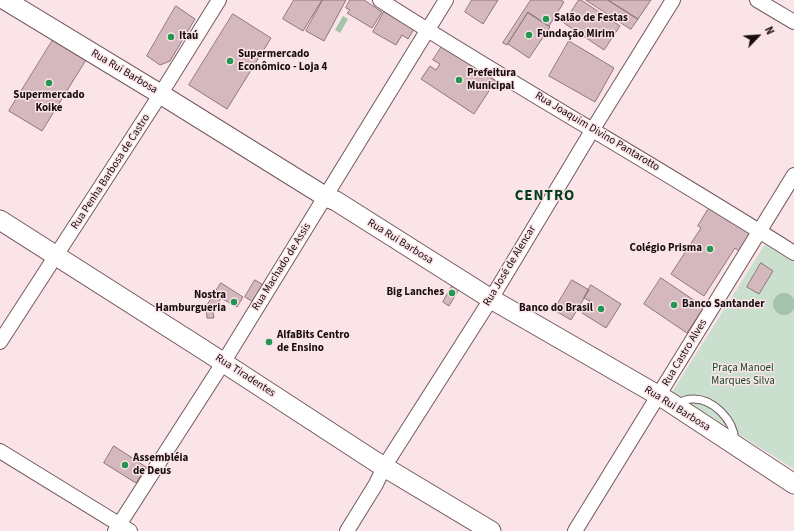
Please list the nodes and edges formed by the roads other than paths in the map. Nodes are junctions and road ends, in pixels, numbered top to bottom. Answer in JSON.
{"nodes":[{"id":1,"x":6,"y":0,"type":"edge"},
{"id":2,"x":219,"y":0,"type":"edge"},
{"id":3,"x":380,"y":0,"type":"edge"},
{"id":4,"x":446,"y":0,"type":"edge"},
{"id":5,"x":673,"y":0,"type":"edge"},
{"id":6,"x":757,"y":0,"type":"edge"},
{"id":7,"x":794,"y":22,"type":"edge"},
{"id":8,"x":427,"y":30,"type":"junction"},
{"id":9,"x":160,"y":95,"type":"junction"},
{"id":10,"x":593,"y":129,"type":"junction"},
{"id":11,"x":794,"y":175,"type":"edge"},
{"id":12,"x":326,"y":197,"type":"junction"},
{"id":13,"x":0,"y":220,"type":"edge"},
{"id":14,"x":759,"y":231,"type":"junction"},
{"id":15,"x":794,"y":253,"type":"edge"},
{"id":16,"x":57,"y":255,"type":"junction"},
{"id":17,"x":491,"y":299,"type":"junction"},
{"id":18,"x":0,"y":342,"type":"edge"},
{"id":19,"x":223,"y":363,"type":"junction"},
{"id":20,"x":666,"y":401,"type":"junction"},
{"id":21,"x":0,"y":451,"type":"edge"},
{"id":22,"x":384,"y":467,"type":"junction"},
{"id":23,"x":794,"y":484,"type":"edge"},
{"id":24,"x":122,"y":529,"type":"edge"},
{"id":25,"x":347,"y":531,"type":"edge"},
{"id":26,"x":491,"y":531,"type":"edge"},
{"id":27,"x":575,"y":531,"type":"edge"}],
"edges":[{"from":1,"to":9,"type":"main road","name":"Rua Rui Barbosa"},
{"from":2,"to":9,"type":"street","name":"Rua Penha Barbosa de Castro"},
{"from":3,"to":8,"type":"street","name":"Rua Joaquim Divino Pantarotto"},
{"from":4,"to":8,"type":"street","name":"Rua Machado de Assis"},
{"from":5,"to":10,"type":"street","name":"Rua José de Alencar"},
{"from":6,"to":7,"type":"street"},
{"from":8,"to":10,"type":"street","name":"Rua Joaquim Divino Pantarotto"},
{"from":8,"to":12,"type":"street","name":"Rua Machado de Assis"},
{"from":9,"to":12,"type":"main road","name":"Rua Rui Barbosa"},
{"from":9,"to":16,"type":"street","name":"Rua Penha Barbosa de Castro"},
{"from":10,"to":14,"type":"street","name":"Rua Joaquim Divino Pantarotto"},
{"from":10,"to":17,"type":"street","name":"Rua José de Alencar"},
{"from":11,"to":14,"type":"street","name":"Rua Castro Alves"},
{"from":12,"to":17,"type":"main road","name":"Rua Rui Barbosa"},
{"from":12,"to":19,"type":"street","name":"Rua Machado de Assis"},
{"from":13,"to":16,"type":"main road","name":"Rua Tiradentes"},
{"from":14,"to":15,"type":"street","name":"Rua Joaquim Divino Pantarotto"},
{"from":14,"to":20,"type":"street","name":"Rua Castro Alves"},
{"from":16,"to":18,"type":"street","name":"Rua Penha Barbosa de Castro"},
{"from":16,"to":19,"type":"main road","name":"Rua Tiradentes"},
{"from":17,"to":20,"type":"main road","name":"Rua Rui Barbosa"},
{"from":17,"to":22,"type":"street","name":"Rua José de Alencar"},
{"from":19,"to":22,"type":"main road","name":"Rua Tiradentes"},
{"from":19,"to":24,"type":"street","name":"Rua Machado de Assis"},
{"from":20,"to":23,"type":"main road","name":"Rua Rui Barbosa"},
{"from":20,"to":27,"type":"street","name":"Rua Castro Alves"},
{"from":21,"to":24,"type":"street"},
{"from":22,"to":25,"type":"street","name":"Rua José de Alencar"},
{"from":22,"to":26,"type":"main road","name":"Rua Tiradentes"}]}
